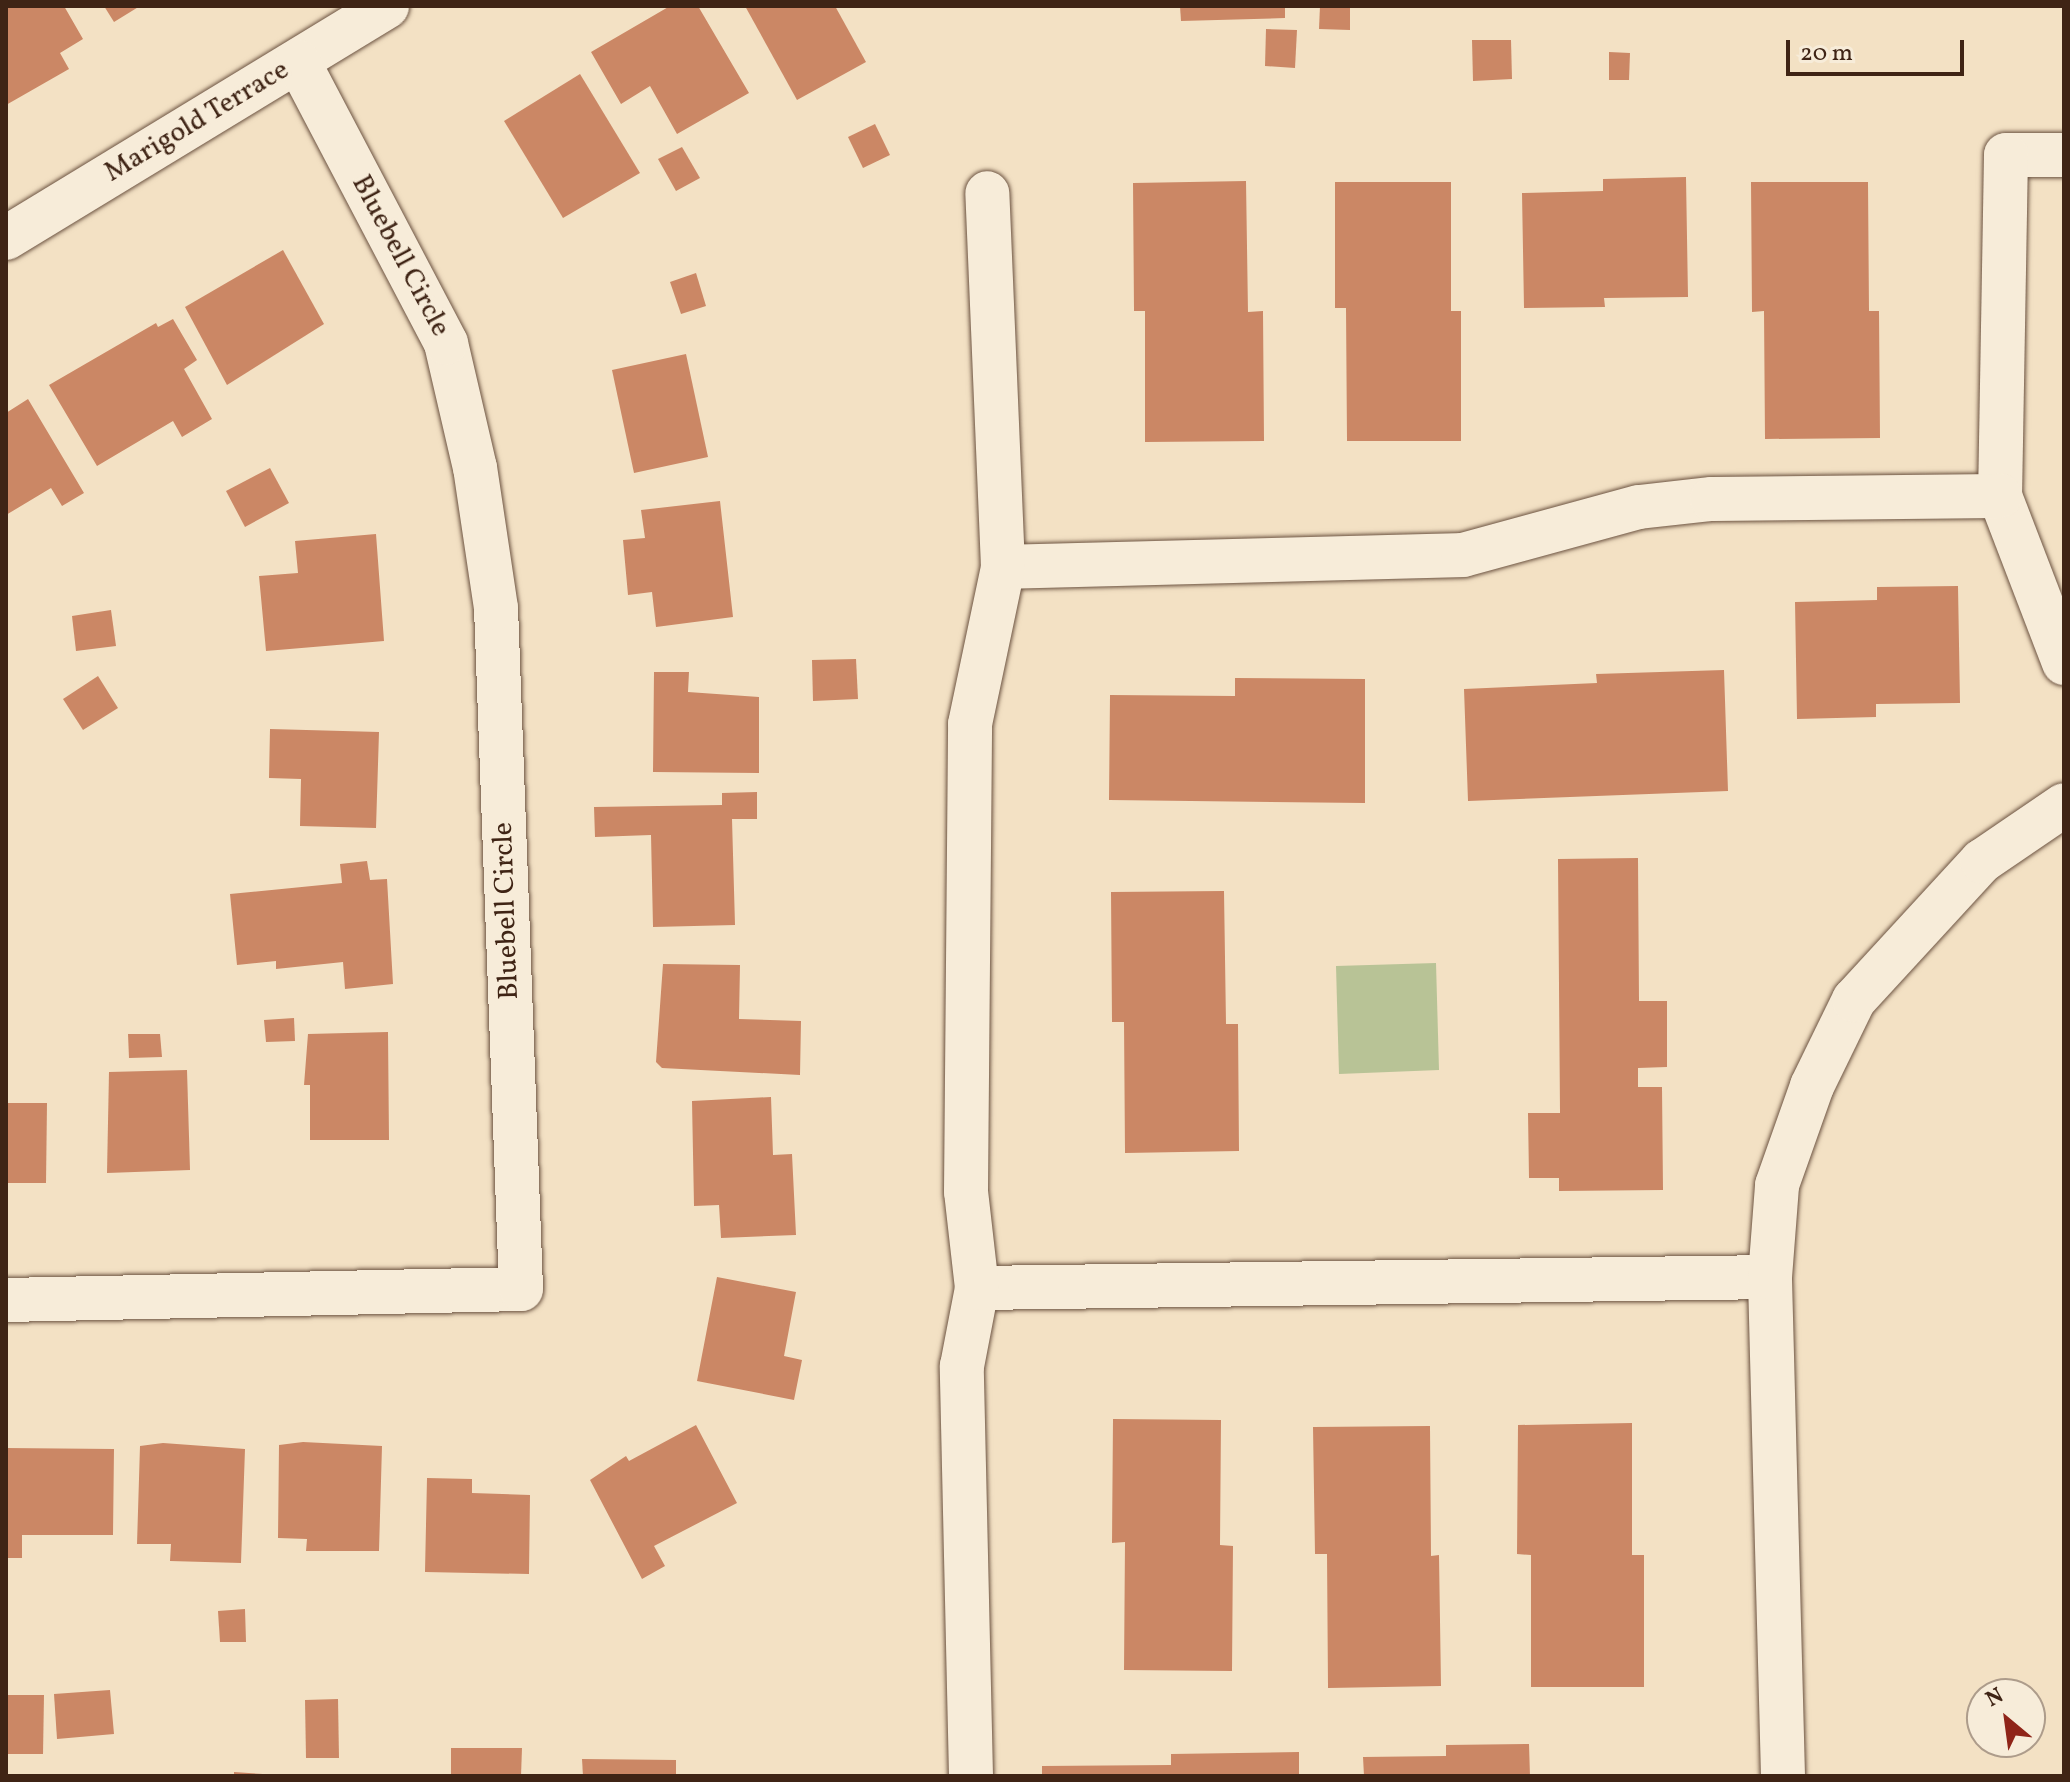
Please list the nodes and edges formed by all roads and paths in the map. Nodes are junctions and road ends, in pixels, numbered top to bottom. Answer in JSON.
{"nodes":[{"id":1,"x":387,"y":6,"type":"edge"},
{"id":2,"x":298,"y":61,"type":"junction"},
{"id":3,"x":2064,"y":155,"type":"edge"},
{"id":4,"x":987,"y":193,"type":"dead end"},
{"id":5,"x":6,"y":238,"type":"edge"},
{"id":6,"x":2000,"y":496,"type":"junction"},
{"id":7,"x":1003,"y":567,"type":"junction"},
{"id":8,"x":2064,"y":663,"type":"edge"},
{"id":9,"x":2064,"y":805,"type":"edge"},
{"id":10,"x":1770,"y":1277,"type":"junction"},
{"id":11,"x":977,"y":1288,"type":"junction"},
{"id":12,"x":6,"y":1300,"type":"edge"},
{"id":13,"x":971,"y":1776,"type":"edge"},
{"id":14,"x":1783,"y":1776,"type":"edge"}],
"edges":[{"from":1,"to":2,"type":"street","name":"Marigold Terrace"},
{"from":2,"to":5,"type":"street","name":"Marigold Terrace"},
{"from":2,"to":12,"type":"street","name":"Bluebell Circle"},
{"from":3,"to":6,"type":"street"},
{"from":4,"to":7,"type":"street"},
{"from":6,"to":7,"type":"street"},
{"from":6,"to":8,"type":"street"},
{"from":7,"to":11,"type":"street"},
{"from":9,"to":10,"type":"street"},
{"from":10,"to":11,"type":"street"},
{"from":10,"to":14,"type":"street"},
{"from":11,"to":13,"type":"street"}]}
